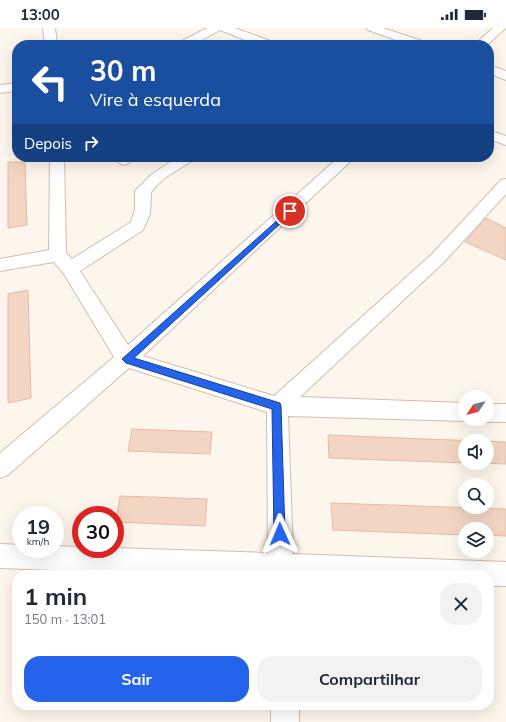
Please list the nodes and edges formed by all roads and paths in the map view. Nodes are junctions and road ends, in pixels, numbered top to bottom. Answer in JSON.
{"nodes":[{"id":1,"x":49,"y":28,"type":"edge"},
{"id":2,"x":216,"y":28,"type":"edge"},
{"id":3,"x":225,"y":28,"type":"edge"},
{"id":4,"x":372,"y":28,"type":"edge"},
{"id":5,"x":500,"y":28,"type":"edge"},
{"id":6,"x":506,"y":30,"type":"edge"},
{"id":7,"x":50,"y":40,"type":"edge"},
{"id":8,"x":193,"y":40,"type":"edge"},
{"id":9,"x":256,"y":40,"type":"edge"},
{"id":10,"x":407,"y":40,"type":"edge"},
{"id":11,"x":486,"y":40,"type":"edge"},
{"id":12,"x":494,"y":71,"type":"edge"},
{"id":13,"x":506,"y":76,"type":"edge"},
{"id":14,"x":12,"y":88,"type":"edge"},
{"id":15,"x":0,"y":89,"type":"edge"},
{"id":16,"x":494,"y":136,"type":"edge"},
{"id":17,"x":506,"y":141,"type":"edge"},
{"id":18,"x":57,"y":162,"type":"edge"},
{"id":19,"x":180,"y":162,"type":"edge"},
{"id":20,"x":343,"y":162,"type":"edge"},
{"id":21,"x":506,"y":184,"type":"edge"},
{"id":22,"x":64,"y":262,"type":"junction"},
{"id":23,"x":0,"y":265,"type":"edge"},
{"id":24,"x":126,"y":359,"type":"junction"},
{"id":25,"x":277,"y":406,"type":"junction"},
{"id":26,"x":458,"y":412,"type":"edge"},
{"id":27,"x":494,"y":413,"type":"edge"},
{"id":28,"x":506,"y":413,"type":"edge"},
{"id":29,"x":0,"y":467,"type":"edge"},
{"id":30,"x":0,"y":556,"type":"edge"},
{"id":31,"x":280,"y":570,"type":"edge"},
{"id":32,"x":494,"y":574,"type":"edge"},
{"id":33,"x":506,"y":574,"type":"edge"},
{"id":34,"x":285,"y":710,"type":"edge"},
{"id":35,"x":285,"y":722,"type":"edge"}],
"edges":[{"from":1,"to":7,"type":"street"},
{"from":2,"to":8,"type":"street"},
{"from":3,"to":9,"type":"street"},
{"from":4,"to":10,"type":"street"},
{"from":5,"to":6,"type":"street"},
{"from":5,"to":11,"type":"street"},
{"from":12,"to":13,"type":"street"},
{"from":14,"to":15,"type":"street"},
{"from":16,"to":17,"type":"street"},
{"from":18,"to":22,"type":"street"},
{"from":19,"to":22,"type":"street"},
{"from":20,"to":24,"type":"street"},
{"from":21,"to":25,"type":"street"},
{"from":22,"to":23,"type":"street"},
{"from":22,"to":24,"type":"street"},
{"from":24,"to":25,"type":"street"},
{"from":24,"to":29,"type":"street"},
{"from":25,"to":26,"type":"street"},
{"from":25,"to":31,"type":"street"},
{"from":27,"to":28,"type":"street"},
{"from":30,"to":31,"type":"street"},
{"from":32,"to":33,"type":"street"},
{"from":34,"to":35,"type":"street"}]}
